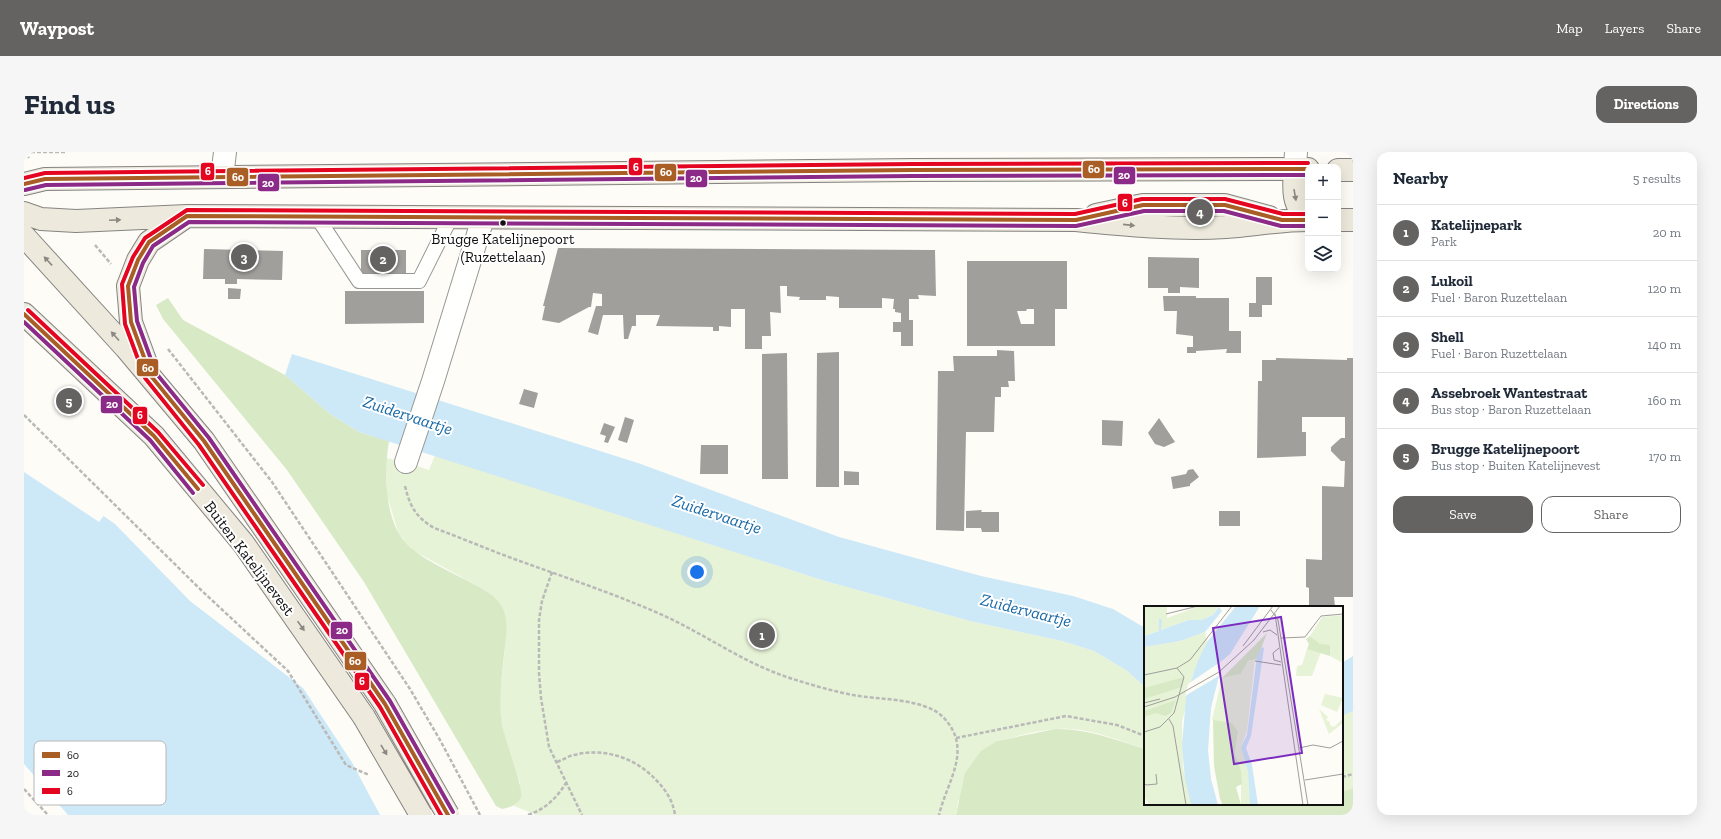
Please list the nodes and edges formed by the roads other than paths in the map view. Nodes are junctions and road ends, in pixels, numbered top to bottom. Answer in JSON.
{"nodes":[{"id":1,"x":225,"y":152,"type":"edge"},
{"id":2,"x":1300,"y":164,"type":"edge"},
{"id":3,"x":1341,"y":170,"type":"edge"},
{"id":4,"x":1353,"y":170,"type":"edge"},
{"id":5,"x":222,"y":177,"type":"junction"},
{"id":6,"x":24,"y":184,"type":"edge"},
{"id":7,"x":1305,"y":212,"type":"edge"},
{"id":8,"x":24,"y":213,"type":"edge"},
{"id":9,"x":187,"y":216,"type":"junction"},
{"id":10,"x":317,"y":217,"type":"junction"},
{"id":11,"x":450,"y":217,"type":"junction"},
{"id":12,"x":483,"y":218,"type":"junction"},
{"id":13,"x":1305,"y":220,"type":"edge"},
{"id":14,"x":1341,"y":220,"type":"edge"},
{"id":15,"x":1353,"y":220,"type":"edge"},
{"id":16,"x":24,"y":236,"type":"edge"},
{"id":17,"x":24,"y":314,"type":"edge"},
{"id":18,"x":151,"y":376,"type":"junction"},
{"id":19,"x":406,"y":462,"type":"road end"},
{"id":20,"x":421,"y":815,"type":"edge"},
{"id":21,"x":448,"y":815,"type":"edge"}],
"edges":[{"from":1,"to":5,"type":"street"},
{"from":2,"to":5,"type":"main road"},
{"from":2,"to":7,"type":"main road","one_way":true},
{"from":3,"to":4,"type":"main road"},
{"from":5,"to":6,"type":"main road"},
{"from":8,"to":9,"type":"main road","one_way":true},
{"from":9,"to":10,"type":"main road"},
{"from":9,"to":18,"type":"main road"},
{"from":10,"to":11,"type":"main road"},
{"from":10,"to":11,"type":"lane"},
{"from":11,"to":12,"type":"main road"},
{"from":12,"to":13,"type":"main road","one_way":true},
{"from":12,"to":19,"type":"street"},
{"from":14,"to":15,"type":"main road"},
{"from":18,"to":16,"type":"main road","name":"Buiten Katelijnevest","one_way":true},
{"from":17,"to":20,"type":"main road","name":"Buiten Katelijnevest","one_way":true,"bridge":true},
{"from":18,"to":21,"type":"main road","name":"Buiten Katelijnevest","bridge":true}]}
